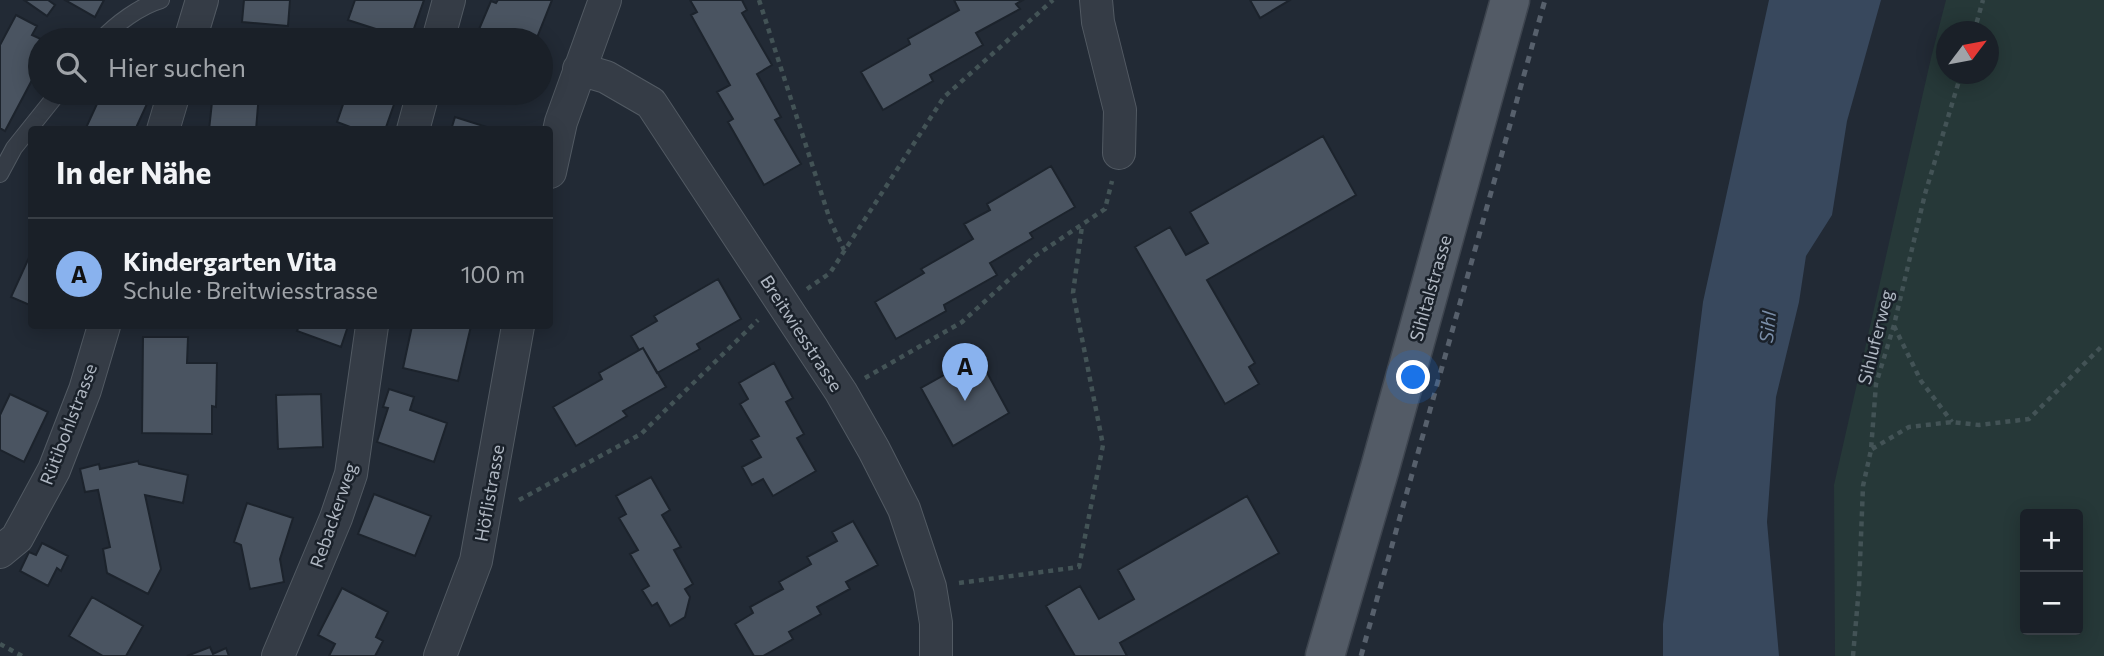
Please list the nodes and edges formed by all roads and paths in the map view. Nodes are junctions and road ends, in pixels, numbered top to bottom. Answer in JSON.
{"nodes":[{"id":1,"x":161,"y":0,"type":"edge"},
{"id":2,"x":202,"y":0,"type":"edge"},
{"id":3,"x":449,"y":0,"type":"edge"},
{"id":4,"x":605,"y":0,"type":"edge"},
{"id":5,"x":759,"y":0,"type":"edge"},
{"id":6,"x":1053,"y":0,"type":"edge"},
{"id":7,"x":1096,"y":0,"type":"edge"},
{"id":8,"x":1510,"y":0,"type":"edge"},
{"id":9,"x":1983,"y":0,"type":"edge"},
{"id":10,"x":1977,"y":21,"type":"edge"},
{"id":11,"x":114,"y":28,"type":"edge"},
{"id":12,"x":194,"y":28,"type":"edge"},
{"id":13,"x":441,"y":28,"type":"edge"},
{"id":14,"x":579,"y":69,"type":"junction"},
{"id":15,"x":1958,"y":84,"type":"edge"},
{"id":16,"x":48,"y":105,"type":"edge"},
{"id":17,"x":170,"y":105,"type":"edge"},
{"id":18,"x":420,"y":105,"type":"edge"},
{"id":19,"x":32,"y":126,"type":"edge"},
{"id":20,"x":164,"y":126,"type":"edge"},
{"id":21,"x":414,"y":126,"type":"edge"},
{"id":22,"x":28,"y":130,"type":"edge"},
{"id":23,"x":1119,"y":153,"type":"joint"},
{"id":24,"x":553,"y":158,"type":"edge"},
{"id":25,"x":0,"y":174,"type":"edge"},
{"id":26,"x":1082,"y":226,"type":"junction"},
{"id":27,"x":845,"y":251,"type":"junction"},
{"id":28,"x":783,"y":303,"type":"junction"},
{"id":29,"x":1894,"y":325,"type":"junction"},
{"id":30,"x":103,"y":329,"type":"edge"},
{"id":31,"x":372,"y":329,"type":"edge"},
{"id":32,"x":517,"y":329,"type":"edge"},
{"id":33,"x":2104,"y":344,"type":"edge"},
{"id":34,"x":841,"y":391,"type":"junction"},
{"id":35,"x":1952,"y":422,"type":"junction"},
{"id":36,"x":1871,"y":450,"type":"junction"},
{"id":37,"x":488,"y":501,"type":"junction"},
{"id":38,"x":0,"y":552,"type":"edge"},
{"id":39,"x":930,"y":587,"type":"junction"},
{"id":40,"x":0,"y":644,"type":"edge"},
{"id":41,"x":22,"y":656,"type":"edge"},
{"id":42,"x":278,"y":656,"type":"edge"},
{"id":43,"x":440,"y":656,"type":"edge"},
{"id":44,"x":936,"y":656,"type":"edge"},
{"id":45,"x":1325,"y":656,"type":"edge"},
{"id":46,"x":1853,"y":656,"type":"edge"}],
"edges":[{"from":1,"to":11,"type":"lane"},
{"from":2,"to":12,"type":"street"},
{"from":3,"to":13,"type":"street"},
{"from":4,"to":14,"type":"street"},
{"from":5,"to":27,"type":"path"},
{"from":6,"to":27,"type":"path"},
{"from":7,"to":23,"type":"street"},
{"from":8,"to":45,"type":"main road","name":"Sihltalstrasse"},
{"from":9,"to":10,"type":"path"},
{"from":14,"to":24,"type":"street"},
{"from":14,"to":28,"type":"street","name":"Breitwiesstrasse"},
{"from":15,"to":29,"type":"path","name":"Sihluferweg"},
{"from":16,"to":19,"type":"lane"},
{"from":17,"to":20,"type":"street"},
{"from":18,"to":21,"type":"street"},
{"from":22,"to":25,"type":"lane"},
{"from":23,"to":26,"type":"path"},
{"from":26,"to":34,"type":"path"},
{"from":26,"to":39,"type":"path"},
{"from":27,"to":28,"type":"path"},
{"from":28,"to":34,"type":"street","name":"Breitwiesstrasse"},
{"from":28,"to":37,"type":"path"},
{"from":29,"to":35,"type":"path"},
{"from":29,"to":36,"type":"path","name":"Sihluferweg"},
{"from":30,"to":38,"type":"street","name":"Rütibohlstrasse"},
{"from":31,"to":42,"type":"street","name":"Rebackerweg"},
{"from":32,"to":37,"type":"street","name":"Höflistrasse"},
{"from":33,"to":35,"type":"path"},
{"from":34,"to":39,"type":"street","name":"Breitwiesstrasse"},
{"from":35,"to":36,"type":"path"},
{"from":36,"to":46,"type":"path","name":"Sihluferweg"},
{"from":37,"to":43,"type":"street","name":"Höflistrasse"},
{"from":39,"to":44,"type":"street","name":"Breitwiesstrasse"},
{"from":40,"to":41,"type":"path"}]}
